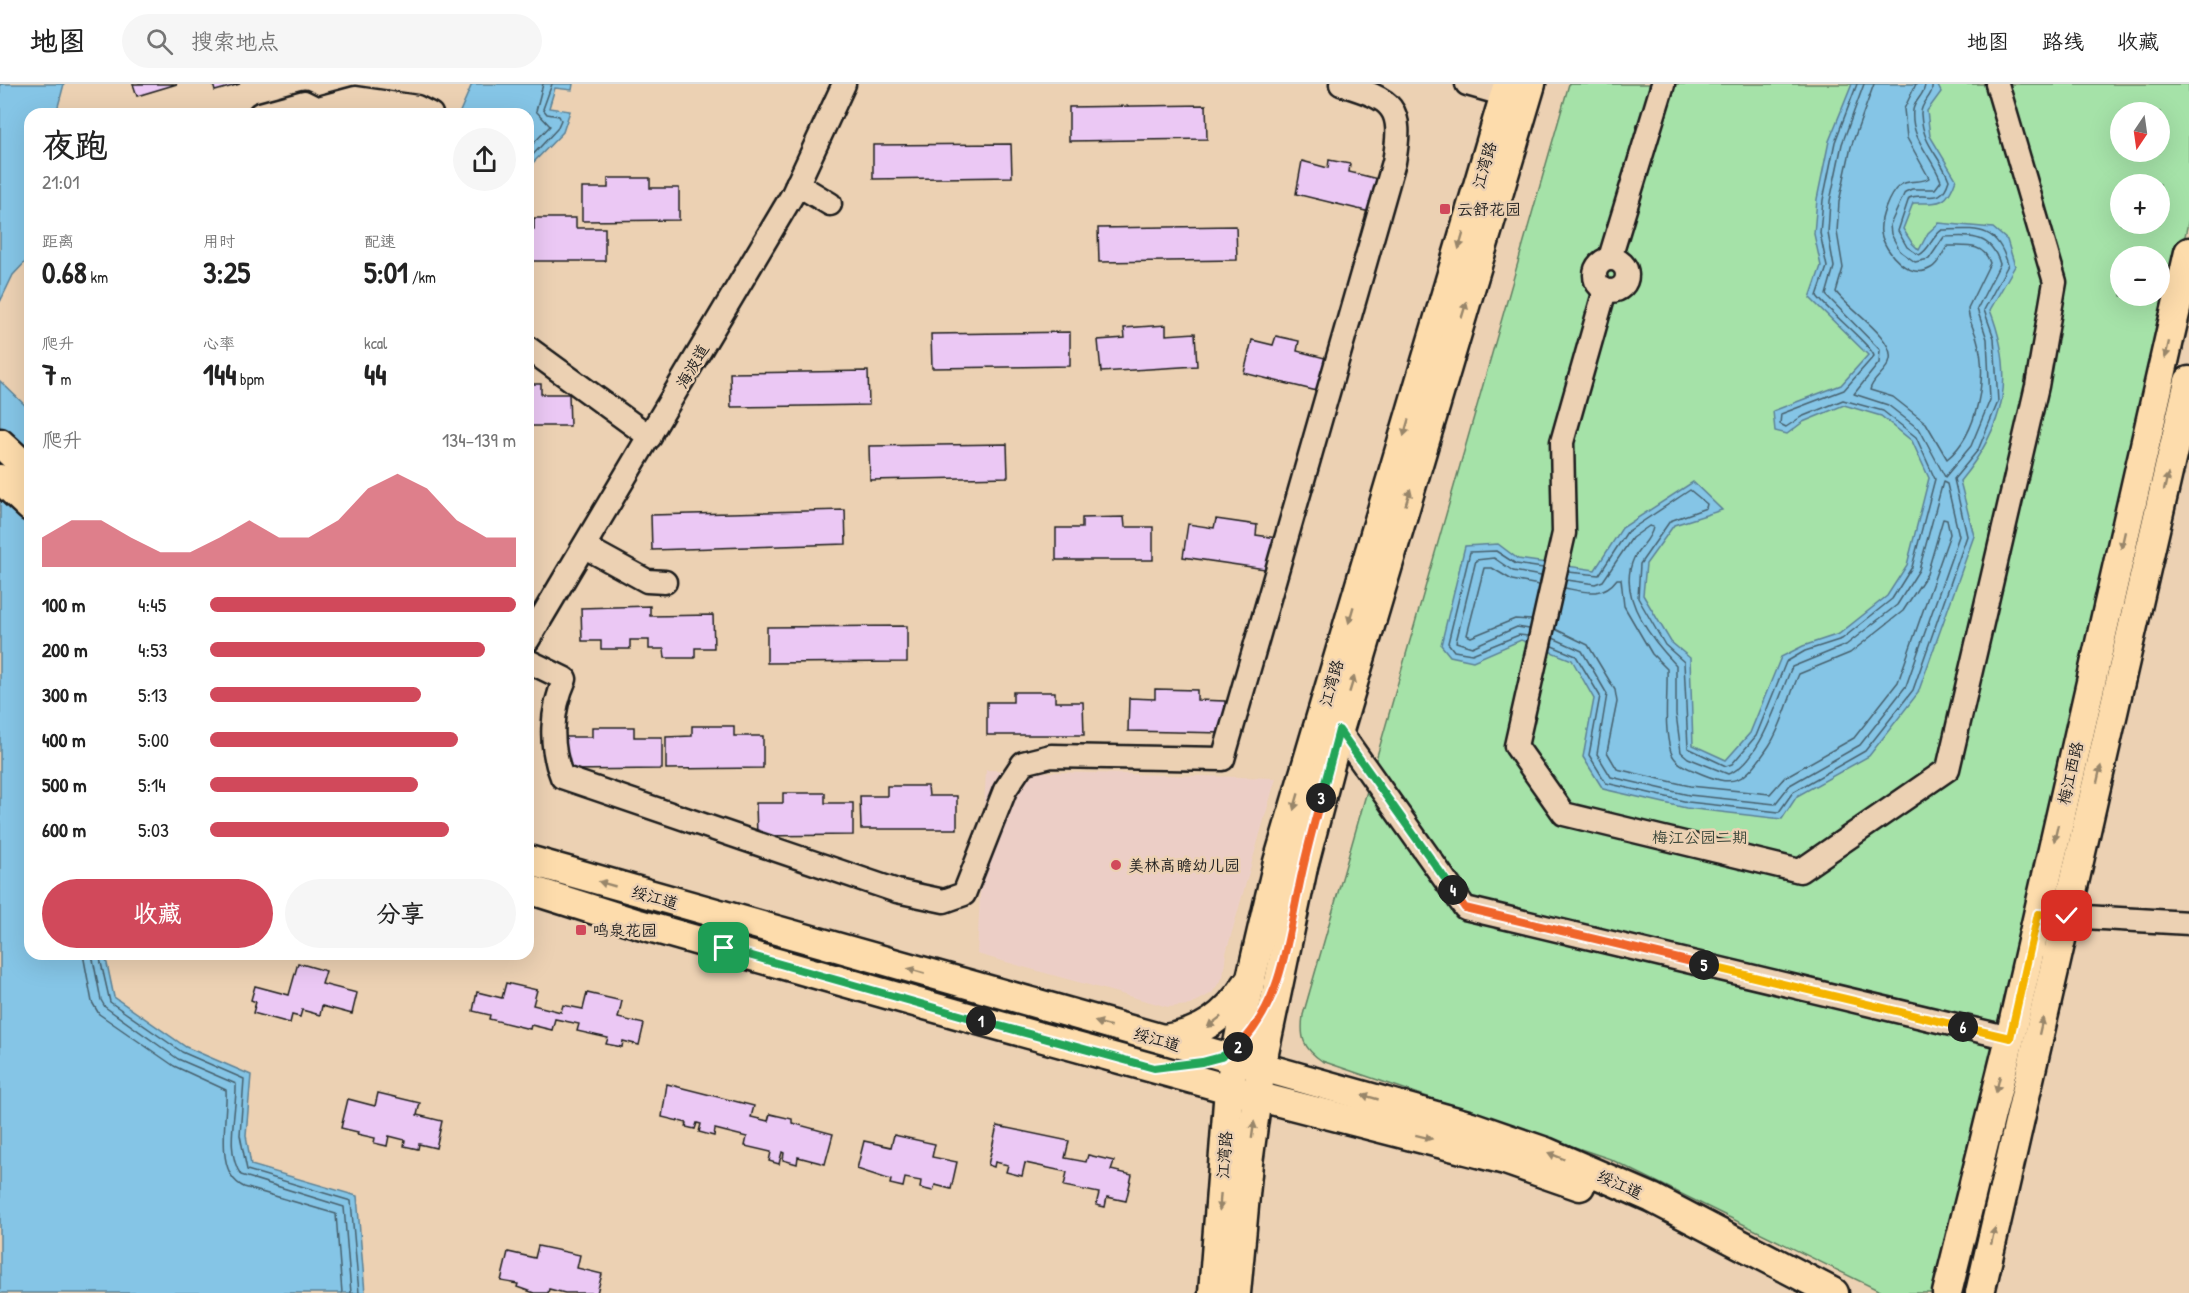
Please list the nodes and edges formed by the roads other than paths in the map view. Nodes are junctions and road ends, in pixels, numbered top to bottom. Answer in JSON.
{"nodes":[{"id":1,"x":844,"y":84,"type":"edge"},
{"id":2,"x":1341,"y":84,"type":"edge"},
{"id":3,"x":1467,"y":84,"type":"edge"},
{"id":4,"x":1663,"y":84,"type":"edge"},
{"id":5,"x":1997,"y":84,"type":"edge"},
{"id":6,"x":1517,"y":91,"type":"edge"},
{"id":7,"x":282,"y":108,"type":"edge"},
{"id":8,"x":317,"y":108,"type":"edge"},
{"id":9,"x":330,"y":108,"type":"edge"},
{"id":10,"x":419,"y":108,"type":"edge"},
{"id":11,"x":797,"y":184,"type":"junction"},
{"id":12,"x":830,"y":204,"type":"dead end"},
{"id":13,"x":2189,"y":252,"type":"edge"},
{"id":14,"x":534,"y":352,"type":"edge"},
{"id":15,"x":2189,"y":381,"type":"edge"},
{"id":16,"x":650,"y":437,"type":"junction"},
{"id":17,"x":0,"y":443,"type":"edge"},
{"id":18,"x":24,"y":465,"type":"edge"},
{"id":19,"x":0,"y":479,"type":"edge"},
{"id":20,"x":24,"y":501,"type":"edge"},
{"id":21,"x":585,"y":547,"type":"junction"},
{"id":22,"x":665,"y":582,"type":"dead end"},
{"id":23,"x":534,"y":630,"type":"edge"},
{"id":24,"x":534,"y":664,"type":"edge"},
{"id":25,"x":1339,"y":730,"type":"junction"},
{"id":26,"x":534,"y":862,"type":"edge"},
{"id":27,"x":534,"y":891,"type":"edge"},
{"id":28,"x":2038,"y":914,"type":"junction"},
{"id":29,"x":2067,"y":916,"type":"junction"},
{"id":30,"x":2189,"y":923,"type":"edge"},
{"id":31,"x":1264,"y":981,"type":"junction"},
{"id":32,"x":2010,"y":1038,"type":"junction"},
{"id":33,"x":1160,"y":1040,"type":"junction"},
{"id":34,"x":1249,"y":1055,"type":"junction"},
{"id":35,"x":1154,"y":1068,"type":"junction"},
{"id":36,"x":1229,"y":1089,"type":"junction"},
{"id":37,"x":1257,"y":1095,"type":"junction"},
{"id":38,"x":1330,"y":1100,"type":"junction"},
{"id":39,"x":1214,"y":1293,"type":"edge"},
{"id":40,"x":1236,"y":1293,"type":"edge"},
{"id":41,"x":1794,"y":1293,"type":"edge"},
{"id":42,"x":1834,"y":1293,"type":"edge"},
{"id":43,"x":1947,"y":1293,"type":"edge"},
{"id":44,"x":1980,"y":1293,"type":"edge"}],
"edges":[{"from":1,"to":11,"type":"street","name":"海波道"},
{"from":2,"to":24,"type":"street"},
{"from":3,"to":6,"type":"street"},
{"from":4,"to":5,"type":"street"},
{"from":25,"to":6,"type":"main road","name":"江湾路","one_way":true},
{"from":6,"to":31,"type":"main road","name":"江湾路","one_way":true},
{"from":7,"to":8,"type":"street"},
{"from":9,"to":10,"type":"street"},
{"from":11,"to":12,"type":"street"},
{"from":11,"to":16,"type":"street","name":"海波道"},
{"from":13,"to":28,"type":"main road","name":"梅江西路","one_way":true},
{"from":14,"to":16,"type":"street"},
{"from":29,"to":15,"type":"main road","name":"梅江西路","one_way":true},
{"from":16,"to":21,"type":"street","name":"海波道"},
{"from":17,"to":18,"type":"main road"},
{"from":19,"to":20,"type":"main road"},
{"from":21,"to":22,"type":"street"},
{"from":21,"to":23,"type":"street","name":"海波道"},
{"from":25,"to":31,"type":"main road","name":"江湾路"},
{"from":25,"to":32,"type":"street"},
{"from":33,"to":26,"type":"main road","name":"绥江道","one_way":true},
{"from":27,"to":35,"type":"main road","name":"绥江道"},
{"from":28,"to":29,"type":"street"},
{"from":28,"to":32,"type":"main road","name":"梅江西路"},
{"from":29,"to":30,"type":"street"},
{"from":44,"to":29,"type":"main road","name":"梅江西路","one_way":true},
{"from":31,"to":33,"type":"main road","one_way":true},
{"from":31,"to":34,"type":"main road","name":"江湾路"},
{"from":31,"to":38,"type":"main road"},
{"from":32,"to":43,"type":"main road","name":"梅江西路","one_way":true},
{"from":33,"to":34,"type":"main road","name":"绥江道"},
{"from":34,"to":35,"type":"main road"},
{"from":34,"to":36,"type":"main road","name":"江湾路"},
{"from":34,"to":37,"type":"main road","name":"江湾路"},
{"from":34,"to":38,"type":"main road"},
{"from":35,"to":36,"type":"main road","name":"绥江道"},
{"from":36,"to":37,"type":"main road","name":"绥江道"},
{"from":36,"to":39,"type":"main road","name":"江湾路","one_way":true},
{"from":37,"to":38,"type":"main road","name":"绥江道"},
{"from":40,"to":37,"type":"main road","name":"江湾路","one_way":true},
{"from":38,"to":41,"type":"main road","name":"绥江道","one_way":true},
{"from":42,"to":38,"type":"main road","name":"绥江道","one_way":true}]}
